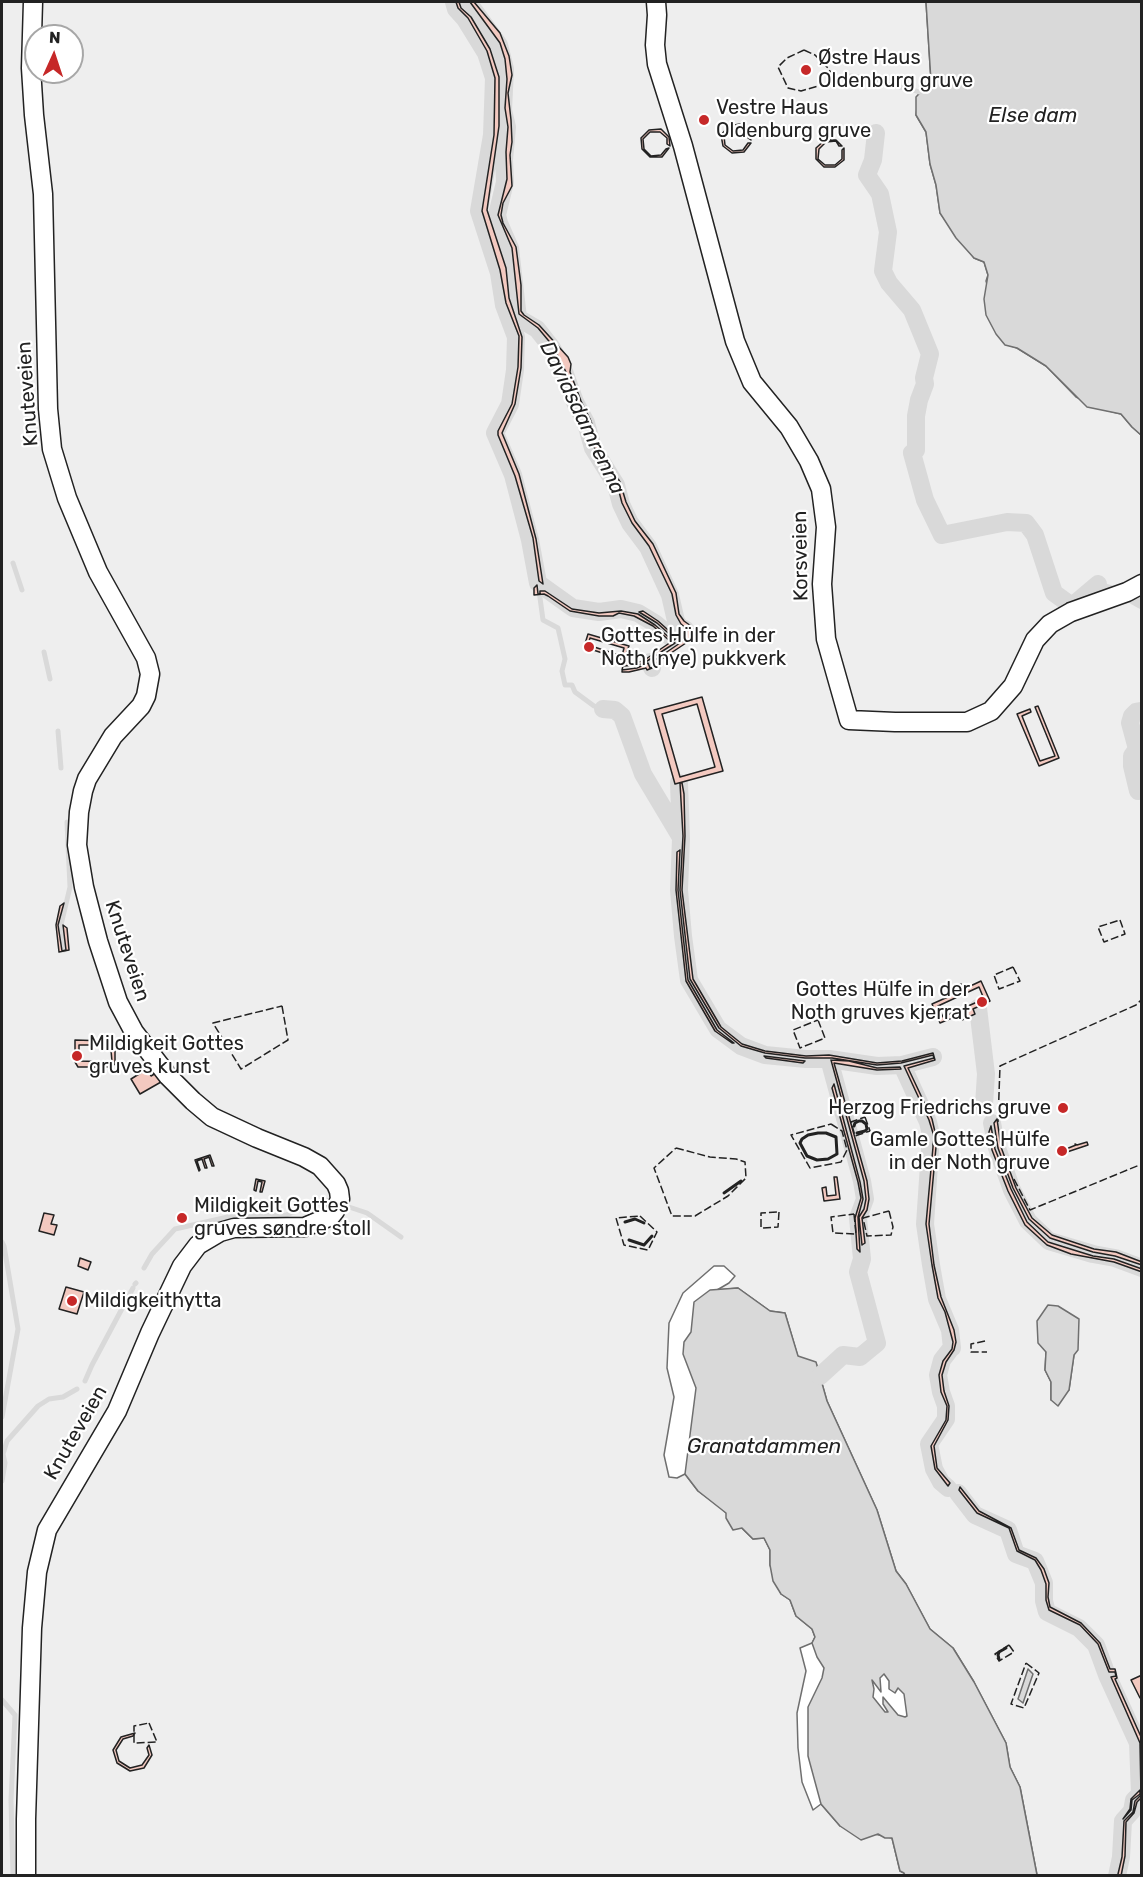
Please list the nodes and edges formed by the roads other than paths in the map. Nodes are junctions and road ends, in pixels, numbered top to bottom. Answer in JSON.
{"nodes":[{"id":1,"x":33,"y":2,"type":"edge"},
{"id":2,"x":656,"y":2,"type":"edge"},
{"id":3,"x":1142,"y":584,"type":"edge"},
{"id":4,"x":26,"y":1875,"type":"edge"}],
"edges":[{"from":1,"to":4,"type":"street","name":"Knuteveien"},
{"from":2,"to":3,"type":"street","name":"Korsveien"}]}
